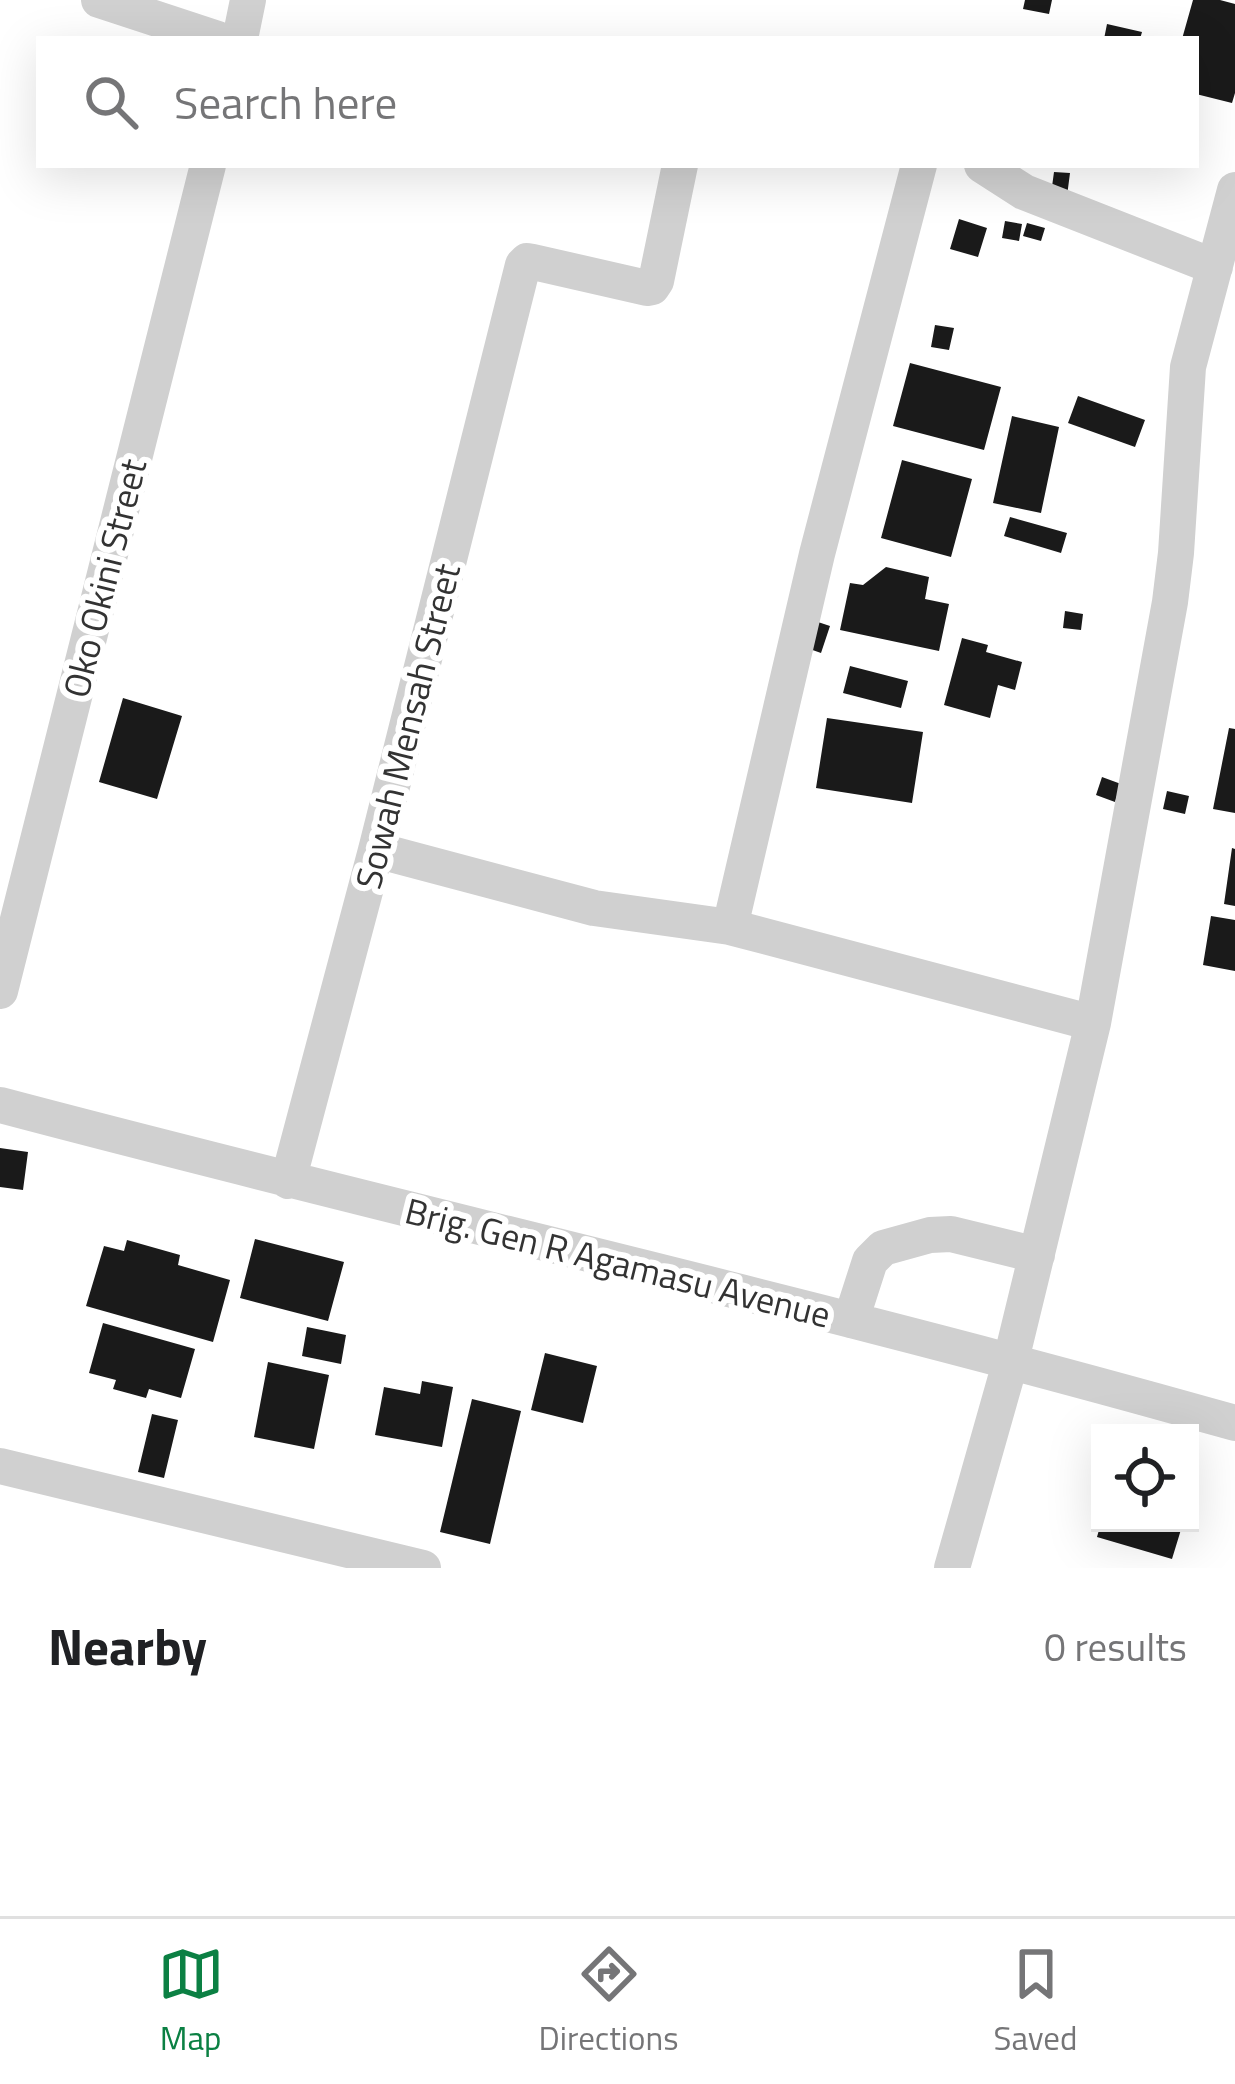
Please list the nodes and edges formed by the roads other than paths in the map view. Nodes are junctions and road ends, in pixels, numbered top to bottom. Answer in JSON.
{"nodes":[{"id":1,"x":99,"y":0,"type":"edge"},
{"id":2,"x":248,"y":0,"type":"edge"},
{"id":3,"x":209,"y":36,"type":"edge"},
{"id":4,"x":241,"y":36,"type":"edge"},
{"id":5,"x":207,"y":168,"type":"edge"},
{"id":6,"x":679,"y":168,"type":"edge"},
{"id":7,"x":918,"y":168,"type":"edge"},
{"id":8,"x":987,"y":168,"type":"edge"},
{"id":9,"x":1235,"y":190,"type":"edge"},
{"id":10,"x":1215,"y":267,"type":"junction"},
{"id":11,"x":376,"y":850,"type":"junction"},
{"id":12,"x":730,"y":927,"type":"junction"},
{"id":13,"x":0,"y":991,"type":"edge"},
{"id":14,"x":1094,"y":1023,"type":"junction"},
{"id":15,"x":0,"y":1105,"type":"edge"},
{"id":16,"x":288,"y":1181,"type":"junction"},
{"id":17,"x":1036,"y":1256,"type":"junction"},
{"id":18,"x":851,"y":1320,"type":"junction"},
{"id":19,"x":1011,"y":1360,"type":"junction"},
{"id":20,"x":1235,"y":1423,"type":"edge"},
{"id":21,"x":0,"y":1466,"type":"edge"},
{"id":22,"x":423,"y":1568,"type":"edge"},
{"id":23,"x":952,"y":1568,"type":"edge"}],
"edges":[{"from":1,"to":3,"type":"street"},
{"from":2,"to":4,"type":"street"},
{"from":5,"to":13,"type":"street","name":"Oko Okini Street"},
{"from":6,"to":11,"type":"street","name":"Sowah Mensah Street"},
{"from":7,"to":12,"type":"street"},
{"from":8,"to":10,"type":"street"},
{"from":9,"to":10,"type":"street"},
{"from":10,"to":14,"type":"street"},
{"from":11,"to":12,"type":"street"},
{"from":11,"to":16,"type":"street","name":"Sowah Mensah Street"},
{"from":12,"to":14,"type":"street"},
{"from":14,"to":17,"type":"street"},
{"from":15,"to":16,"type":"street","name":"Brig. Gen R Agamasu Avenue"},
{"from":16,"to":18,"type":"street","name":"Brig. Gen R Agamasu Avenue"},
{"from":17,"to":18,"type":"street"},
{"from":17,"to":19,"type":"street"},
{"from":18,"to":19,"type":"street","name":"Brig. Gen R Agamasu Avenue"},
{"from":19,"to":20,"type":"street","name":"Brig. Gen R Agamasu Avenue"},
{"from":19,"to":23,"type":"street"},
{"from":21,"to":22,"type":"street"}]}
